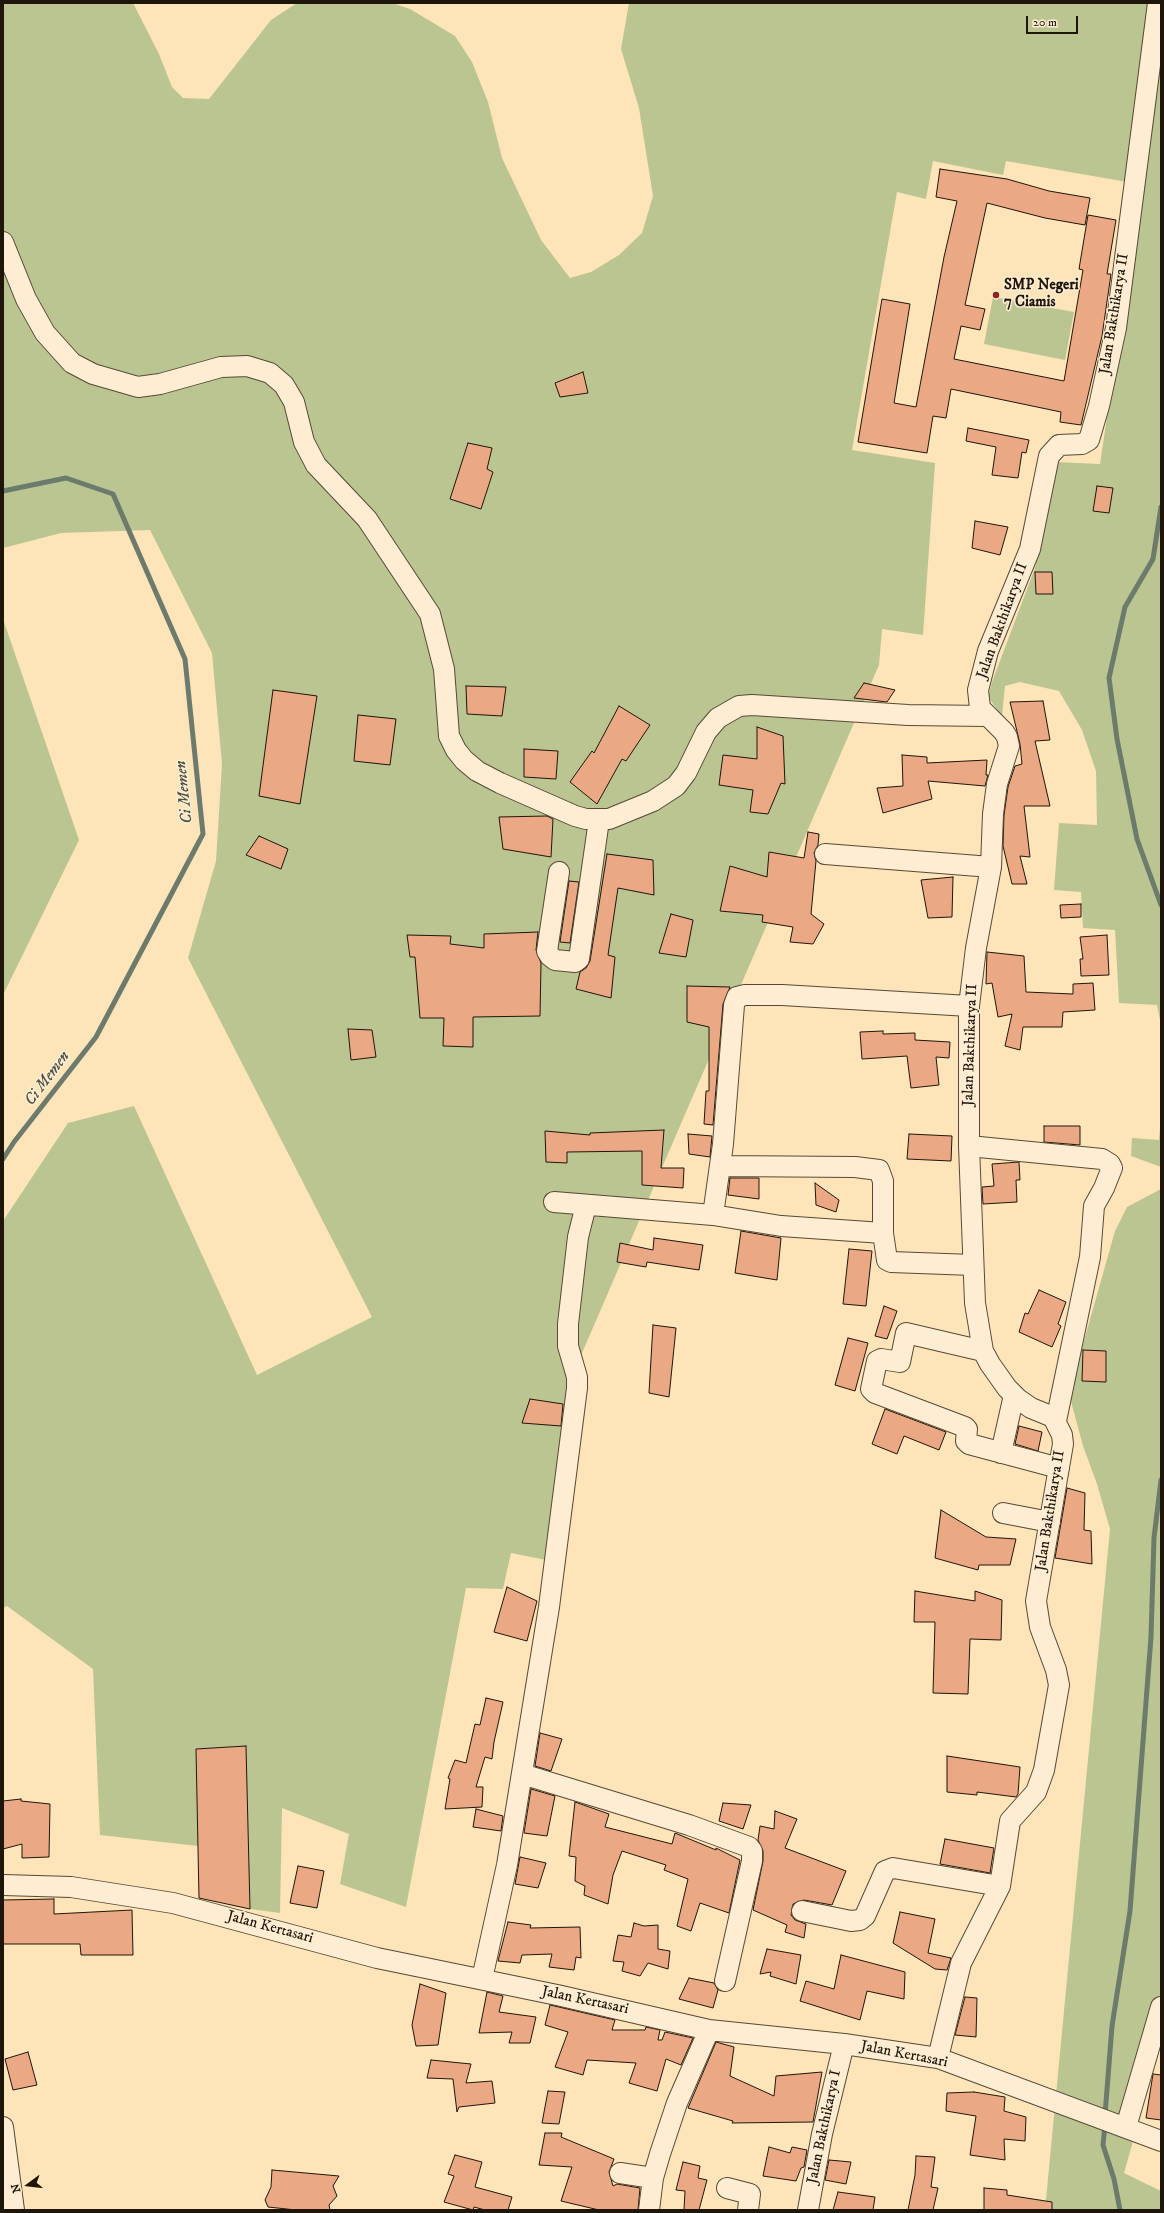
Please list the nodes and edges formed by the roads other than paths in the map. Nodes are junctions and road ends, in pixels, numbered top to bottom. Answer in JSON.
{"nodes":[{"id":1,"x":1158,"y":3,"type":"edge"},
{"id":2,"x":3,"y":242,"type":"edge"},
{"id":3,"x":986,"y":716,"type":"junction"},
{"id":4,"x":599,"y":820,"type":"junction"},
{"id":5,"x":825,"y":854,"type":"dead end"},
{"id":6,"x":991,"y":866,"type":"junction"},
{"id":7,"x":559,"y":872,"type":"dead end"},
{"id":8,"x":969,"y":1006,"type":"junction"},
{"id":9,"x":969,"y":1146,"type":"junction"},
{"id":10,"x":720,"y":1166,"type":"junction"},
{"id":11,"x":554,"y":1202,"type":"dead end"},
{"id":12,"x":586,"y":1205,"type":"junction"},
{"id":13,"x":714,"y":1215,"type":"junction"},
{"id":14,"x":883,"y":1233,"type":"junction"},
{"id":15,"x":973,"y":1265,"type":"junction"},
{"id":16,"x":983,"y":1351,"type":"junction"},
{"id":17,"x":1014,"y":1395,"type":"junction"},
{"id":18,"x":1056,"y":1421,"type":"junction"},
{"id":19,"x":1001,"y":1453,"type":"junction"},
{"id":20,"x":1058,"y":1468,"type":"junction"},
{"id":21,"x":1003,"y":1513,"type":"dead end"},
{"id":22,"x":1050,"y":1522,"type":"junction"},
{"id":23,"x":522,"y":1774,"type":"junction"},
{"id":24,"x":3,"y":1885,"type":"edge"},
{"id":25,"x":1000,"y":1886,"type":"junction"},
{"id":26,"x":802,"y":1911,"type":"dead end"},
{"id":27,"x":482,"y":1979,"type":"junction"},
{"id":28,"x":725,"y":1981,"type":"dead end"},
{"id":29,"x":1161,"y":2007,"type":"edge"},
{"id":30,"x":709,"y":2030,"type":"junction"},
{"id":31,"x":844,"y":2044,"type":"junction"},
{"id":32,"x":938,"y":2058,"type":"junction"},
{"id":33,"x":3,"y":2127,"type":"edge"},
{"id":34,"x":1126,"y":2127,"type":"junction"},
{"id":35,"x":1161,"y":2141,"type":"edge"},
{"id":36,"x":620,"y":2173,"type":"dead end"},
{"id":37,"x":653,"y":2178,"type":"junction"},
{"id":38,"x":727,"y":2188,"type":"dead end"},
{"id":39,"x":14,"y":2210,"type":"edge"},
{"id":40,"x":648,"y":2210,"type":"edge"},
{"id":41,"x":748,"y":2210,"type":"edge"},
{"id":42,"x":808,"y":2210,"type":"edge"}],
"edges":[{"from":1,"to":3,"type":"street","name":"Jalan Bakthikarya II"},
{"from":2,"to":4,"type":"street"},
{"from":3,"to":4,"type":"street"},
{"from":3,"to":6,"type":"street","name":"Jalan Bakthikarya II"},
{"from":4,"to":7,"type":"street"},
{"from":5,"to":6,"type":"street"},
{"from":6,"to":8,"type":"street","name":"Jalan Bakthikarya II"},
{"from":8,"to":9,"type":"street","name":"Jalan Bakthikarya II"},
{"from":8,"to":10,"type":"street"},
{"from":9,"to":15,"type":"street","name":"Jalan Bakthikarya II"},
{"from":9,"to":18,"type":"street"},
{"from":10,"to":13,"type":"street"},
{"from":10,"to":14,"type":"street"},
{"from":11,"to":12,"type":"street"},
{"from":12,"to":13,"type":"street"},
{"from":12,"to":23,"type":"street"},
{"from":13,"to":14,"type":"street"},
{"from":14,"to":15,"type":"street"},
{"from":15,"to":16,"type":"street","name":"Jalan Bakthikarya II"},
{"from":16,"to":17,"type":"street","name":"Jalan Bakthikarya II"},
{"from":16,"to":19,"type":"street"},
{"from":17,"to":18,"type":"street","name":"Jalan Bakthikarya II"},
{"from":17,"to":19,"type":"street"},
{"from":18,"to":20,"type":"street","name":"Jalan Bakthikarya II"},
{"from":19,"to":20,"type":"street"},
{"from":20,"to":22,"type":"street","name":"Jalan Bakthikarya II"},
{"from":21,"to":22,"type":"street"},
{"from":22,"to":25,"type":"street","name":"Jalan Bakthikarya II"},
{"from":23,"to":27,"type":"street"},
{"from":23,"to":28,"type":"street"},
{"from":24,"to":27,"type":"street","name":"Jalan Kertasari"},
{"from":25,"to":26,"type":"street"},
{"from":25,"to":32,"type":"street","name":"Jalan Bakthikarya II"},
{"from":27,"to":30,"type":"street","name":"Jalan Kertasari"},
{"from":29,"to":34,"type":"street"},
{"from":30,"to":31,"type":"street","name":"Jalan Kertasari"},
{"from":30,"to":37,"type":"street"},
{"from":31,"to":32,"type":"street","name":"Jalan Kertasari"},
{"from":31,"to":42,"type":"street","name":"Jalan Bakthikarya I"},
{"from":32,"to":34,"type":"street","name":"Jalan Kertasari"},
{"from":33,"to":39,"type":"street"},
{"from":34,"to":35,"type":"street","name":"Jalan Kertasari"},
{"from":36,"to":37,"type":"street"},
{"from":37,"to":40,"type":"street"},
{"from":38,"to":41,"type":"street"}]}
